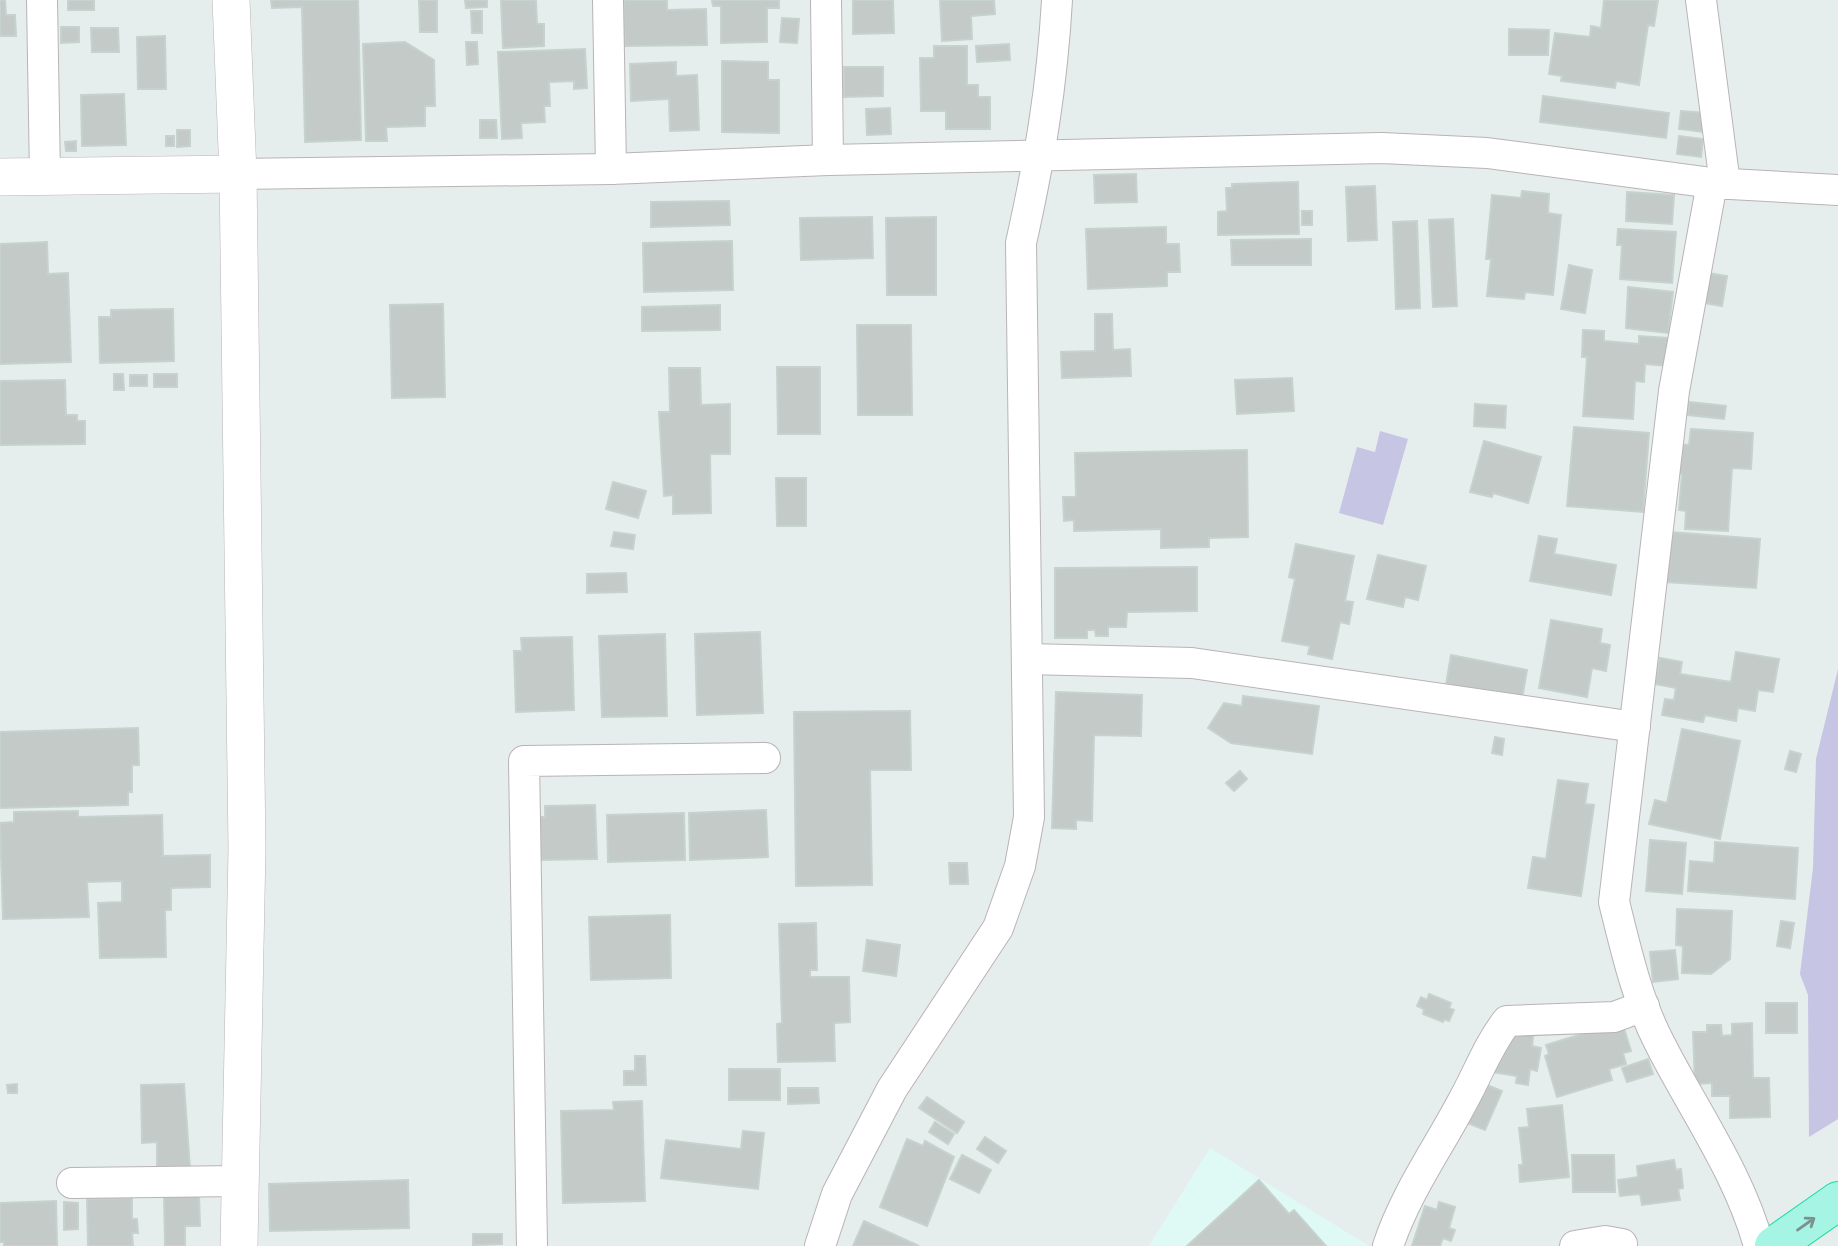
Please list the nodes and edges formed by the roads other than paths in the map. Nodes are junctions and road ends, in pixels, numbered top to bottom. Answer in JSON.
{"nodes":[{"id":1,"x":41,"y":0,"type":"edge"},
{"id":2,"x":231,"y":0,"type":"edge"},
{"id":3,"x":608,"y":0,"type":"edge"},
{"id":4,"x":826,"y":0,"type":"edge"},
{"id":5,"x":1057,"y":0,"type":"edge"},
{"id":6,"x":1701,"y":0,"type":"edge"},
{"id":7,"x":1040,"y":157,"type":"junction"},
{"id":8,"x":828,"y":160,"type":"junction"},
{"id":9,"x":611,"y":169,"type":"junction"},
{"id":10,"x":238,"y":174,"type":"junction"},
{"id":11,"x":45,"y":176,"type":"junction"},
{"id":12,"x":0,"y":177,"type":"edge"},
{"id":13,"x":1730,"y":184,"type":"junction"},
{"id":14,"x":1838,"y":190,"type":"edge"},
{"id":15,"x":1027,"y":659,"type":"junction"},
{"id":16,"x":1635,"y":727,"type":"junction"},
{"id":17,"x":765,"y":758,"type":"dead end"},
{"id":18,"x":1644,"y":1006,"type":"junction"},
{"id":19,"x":240,"y":1181,"type":"junction"},
{"id":20,"x":72,"y":1183,"type":"dead end"},
{"id":21,"x":1838,"y":1201,"type":"edge"},
{"id":22,"x":1622,"y":1244,"type":"dead end"},
{"id":23,"x":239,"y":1246,"type":"edge"},
{"id":24,"x":532,"y":1246,"type":"edge"},
{"id":25,"x":820,"y":1246,"type":"edge"},
{"id":26,"x":1388,"y":1246,"type":"edge"},
{"id":27,"x":1575,"y":1246,"type":"edge"},
{"id":28,"x":1759,"y":1246,"type":"edge"},
{"id":29,"x":1774,"y":1246,"type":"edge"}],
"edges":[{"from":1,"to":11,"type":"street"},
{"from":2,"to":10,"type":"street"},
{"from":3,"to":9,"type":"street"},
{"from":4,"to":8,"type":"street"},
{"from":5,"to":7,"type":"street"},
{"from":6,"to":13,"type":"street"},
{"from":7,"to":8,"type":"street"},
{"from":7,"to":13,"type":"street"},
{"from":7,"to":15,"type":"street"},
{"from":8,"to":9,"type":"street"},
{"from":9,"to":10,"type":"street"},
{"from":10,"to":11,"type":"street"},
{"from":10,"to":19,"type":"street"},
{"from":11,"to":12,"type":"street"},
{"from":13,"to":14,"type":"street"},
{"from":13,"to":16,"type":"street"},
{"from":15,"to":16,"type":"street"},
{"from":15,"to":25,"type":"street"},
{"from":16,"to":18,"type":"street"},
{"from":17,"to":24,"type":"street"},
{"from":18,"to":26,"type":"street"},
{"from":18,"to":28,"type":"street"},
{"from":19,"to":20,"type":"street"},
{"from":19,"to":23,"type":"street"},
{"from":29,"to":21,"type":"highway","one_way":true},
{"from":22,"to":27,"type":"street"}]}
